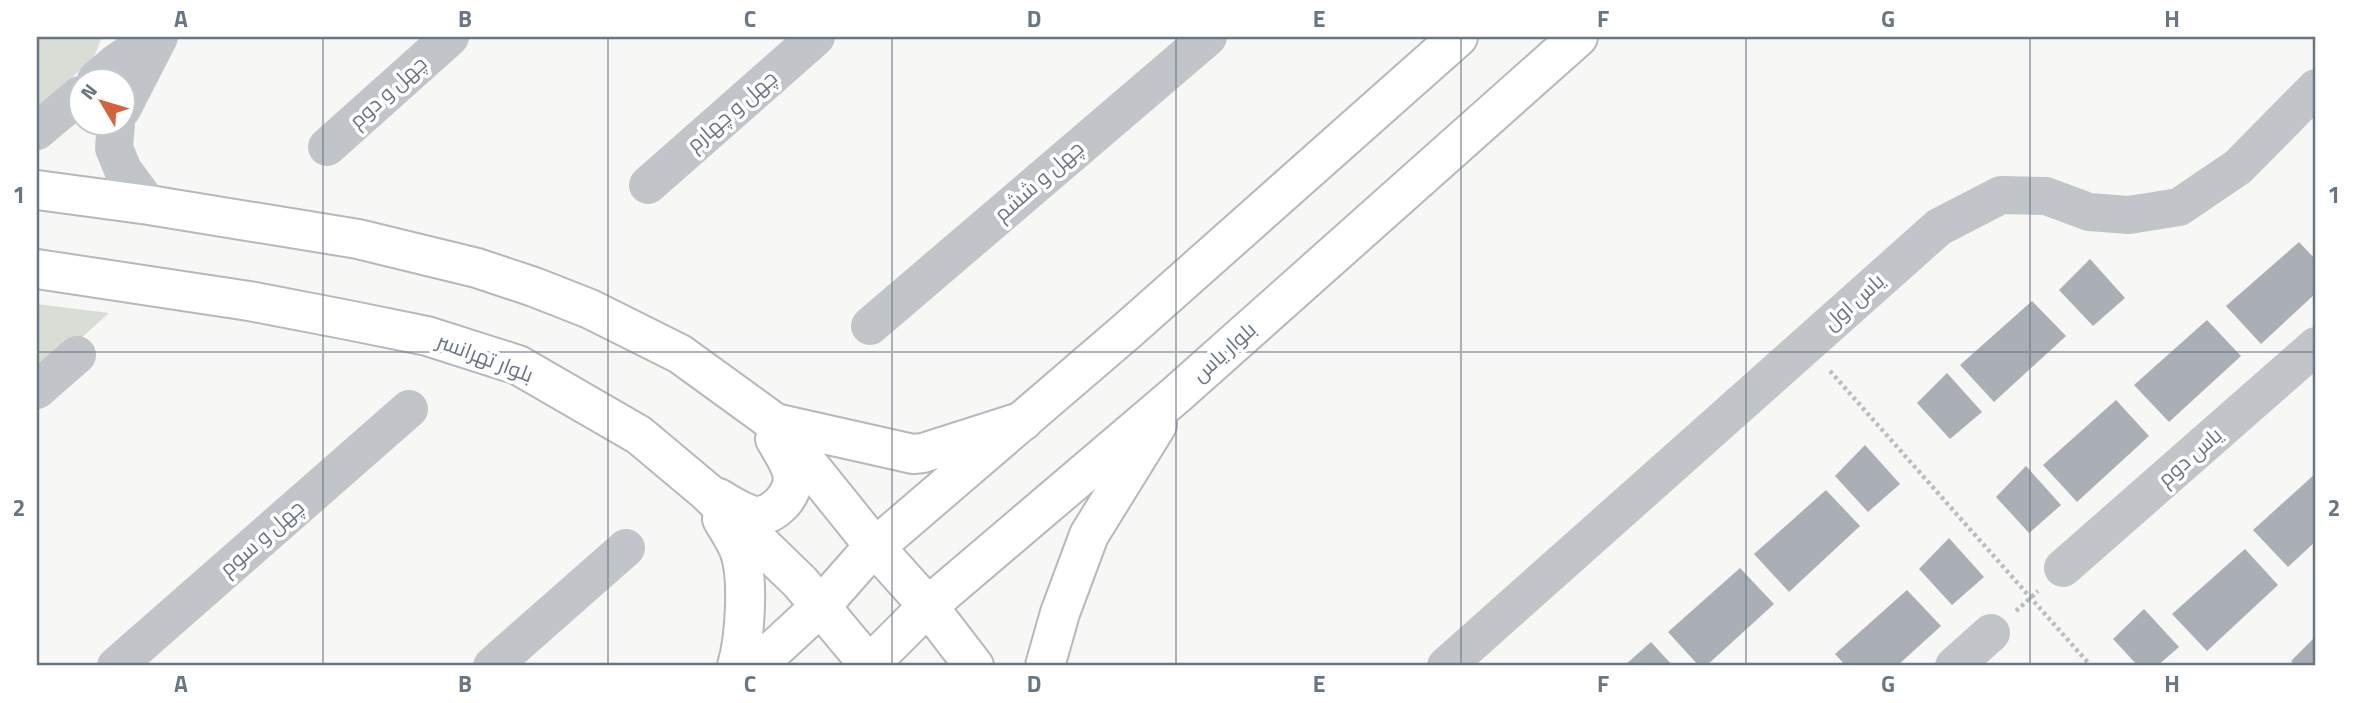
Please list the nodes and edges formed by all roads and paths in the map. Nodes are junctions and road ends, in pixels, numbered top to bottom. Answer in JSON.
{"nodes":[{"id":1,"x":156,"y":37,"type":"edge"},
{"id":2,"x":450,"y":37,"type":"edge"},
{"id":3,"x":816,"y":37,"type":"edge"},
{"id":4,"x":1208,"y":37,"type":"edge"},
{"id":5,"x":1578,"y":37,"type":"edge"},
{"id":6,"x":1450,"y":41,"type":"edge"},
{"id":7,"x":111,"y":66,"type":"edge"},
{"id":8,"x":136,"y":79,"type":"edge"},
{"id":9,"x":2316,"y":88,"type":"edge"},
{"id":10,"x":66,"y":107,"type":"edge"},
{"id":11,"x":37,"y":131,"type":"edge"},
{"id":12,"x":115,"y":136,"type":"edge"},
{"id":13,"x":327,"y":147,"type":"dead end"},
{"id":14,"x":648,"y":185,"type":"dead end"},
{"id":15,"x":37,"y":190,"type":"edge"},
{"id":16,"x":149,"y":205,"type":"junction"},
{"id":17,"x":37,"y":269,"type":"edge"},
{"id":18,"x":870,"y":326,"type":"dead end"},
{"id":19,"x":1806,"y":344,"type":"junction"},
{"id":20,"x":2316,"y":346,"type":"edge"},
{"id":21,"x":77,"y":355,"type":"dead end"},
{"id":22,"x":37,"y":390,"type":"edge"},
{"id":23,"x":1175,"y":395,"type":"junction"},
{"id":24,"x":409,"y":409,"type":"dead end"},
{"id":25,"x":761,"y":413,"type":"junction"},
{"id":26,"x":1023,"y":421,"type":"junction"},
{"id":27,"x":707,"y":492,"type":"junction"},
{"id":28,"x":875,"y":547,"type":"junction"},
{"id":29,"x":626,"y":548,"type":"dead end"},
{"id":30,"x":2063,"y":568,"type":"dead end"},
{"id":31,"x":821,"y":606,"type":"junction"},
{"id":32,"x":928,"y":606,"type":"junction"},
{"id":33,"x":1992,"y":633,"type":"dead end"},
{"id":34,"x":116,"y":666,"type":"edge"},
{"id":35,"x":492,"y":666,"type":"edge"},
{"id":36,"x":737,"y":666,"type":"edge"},
{"id":37,"x":756,"y":666,"type":"edge"},
{"id":38,"x":869,"y":666,"type":"edge"},
{"id":39,"x":974,"y":666,"type":"edge"},
{"id":40,"x":1045,"y":666,"type":"edge"},
{"id":41,"x":1446,"y":666,"type":"edge"},
{"id":42,"x":1954,"y":666,"type":"edge"},
{"id":43,"x":2091,"y":666,"type":"edge"}],
"edges":[{"from":1,"to":7,"type":"street"},
{"from":1,"to":8,"type":"street"},
{"from":2,"to":13,"type":"street","name":"چهل و دوم"},
{"from":3,"to":14,"type":"street","name":"چهل و چهارم"},
{"from":4,"to":18,"type":"street","name":"چهل و ششم"},
{"from":5,"to":23,"type":"main road","name":"بلوار یاس"},
{"from":6,"to":26,"type":"main road"},
{"from":9,"to":19,"type":"street","name":"یاس اول"},
{"from":10,"to":11,"type":"street"},
{"from":12,"to":16,"type":"street"},
{"from":15,"to":16,"type":"main road"},
{"from":16,"to":25,"type":"main road"},
{"from":17,"to":27,"type":"main road","name":"بلوار تهرانسر"},
{"from":19,"to":41,"type":"street","name":"یاس اول"},
{"from":19,"to":43,"type":"path"},
{"from":20,"to":30,"type":"street","name":"یاس دوم"},
{"from":21,"to":22,"type":"street"},
{"from":23,"to":32,"type":"main road","name":"بلوار یاس"},
{"from":23,"to":40,"type":"main road"},
{"from":24,"to":34,"type":"street","name":"چهل و سوم"},
{"from":25,"to":26,"type":"main road"},
{"from":25,"to":27,"type":"main road"},
{"from":25,"to":28,"type":"main road"},
{"from":26,"to":28,"type":"main road"},
{"from":27,"to":31,"type":"main road","name":"بلوار تهرانسر"},
{"from":27,"to":36,"type":"main road"},
{"from":28,"to":31,"type":"main road"},
{"from":28,"to":32,"type":"main road"},
{"from":29,"to":35,"type":"street"},
{"from":31,"to":37,"type":"main road"},
{"from":31,"to":38,"type":"main road","name":"بلوار تهرانسر"},
{"from":32,"to":38,"type":"main road","name":"بلوار یاس"},
{"from":32,"to":39,"type":"main road"},
{"from":33,"to":42,"type":"street"}]}
